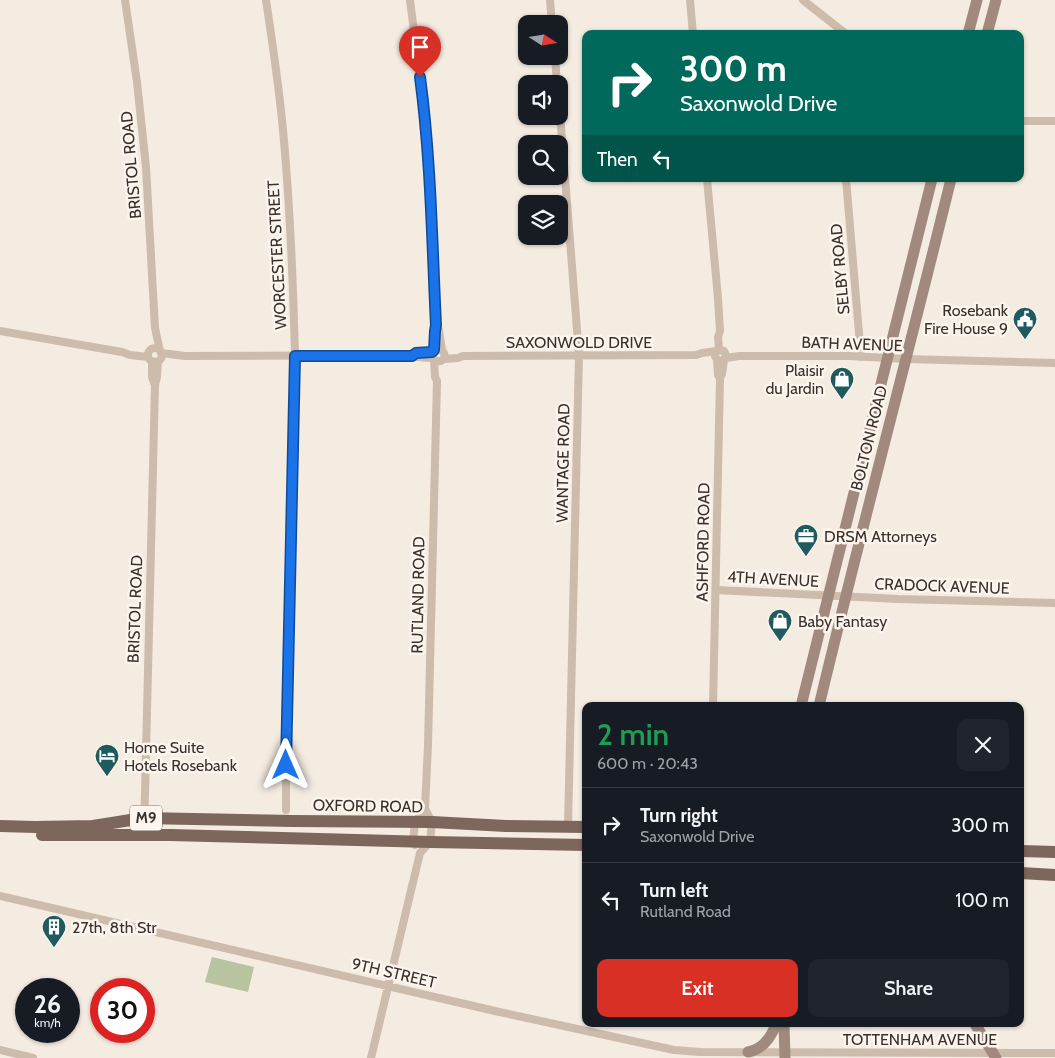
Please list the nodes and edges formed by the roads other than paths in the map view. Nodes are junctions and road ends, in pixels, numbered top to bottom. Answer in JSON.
{"nodes":[{"id":1,"x":125,"y":0,"type":"edge"},
{"id":2,"x":266,"y":0,"type":"edge"},
{"id":3,"x":410,"y":0,"type":"edge"},
{"id":4,"x":550,"y":0,"type":"edge"},
{"id":5,"x":690,"y":0,"type":"edge"},
{"id":6,"x":803,"y":0,"type":"edge"},
{"id":7,"x":977,"y":0,"type":"edge"},
{"id":8,"x":996,"y":0,"type":"edge"},
{"id":9,"x":551,"y":15,"type":"edge"},
{"id":10,"x":833,"y":24,"type":"junction"},
{"id":11,"x":693,"y":30,"type":"edge"},
{"id":12,"x":834,"y":30,"type":"edge"},
{"id":13,"x":841,"y":30,"type":"edge"},
{"id":14,"x":969,"y":30,"type":"edge"},
{"id":15,"x":989,"y":30,"type":"edge"},
{"id":16,"x":1024,"y":121,"type":"edge"},
{"id":17,"x":1055,"y":121,"type":"edge"},
{"id":18,"x":561,"y":125,"type":"edge"},
{"id":19,"x":707,"y":182,"type":"edge"},
{"id":20,"x":846,"y":182,"type":"edge"},
{"id":21,"x":931,"y":182,"type":"edge"},
{"id":22,"x":950,"y":182,"type":"edge"},
{"id":23,"x":0,"y":331,"type":"edge"},
{"id":24,"x":155,"y":355,"type":"junction"},
{"id":25,"x":438,"y":355,"type":"junction"},
{"id":26,"x":580,"y":355,"type":"junction"},
{"id":27,"x":721,"y":355,"type":"junction"},
{"id":28,"x":295,"y":356,"type":"junction"},
{"id":29,"x":861,"y":356,"type":"junction"},
{"id":30,"x":888,"y":358,"type":"junction"},
{"id":31,"x":906,"y":359,"type":"junction"},
{"id":32,"x":1055,"y":363,"type":"edge"},
{"id":33,"x":716,"y":590,"type":"junction"},
{"id":34,"x":829,"y":595,"type":"junction"},
{"id":35,"x":845,"y":596,"type":"junction"},
{"id":36,"x":1055,"y":603,"type":"edge"},
{"id":37,"x":713,"y":702,"type":"edge"},
{"id":38,"x":803,"y":702,"type":"edge"},
{"id":39,"x":820,"y":702,"type":"edge"},
{"id":40,"x":425,"y":809,"type":"junction"},
{"id":41,"x":286,"y":817,"type":"junction"},
{"id":42,"x":144,"y":818,"type":"junction"},
{"id":43,"x":415,"y":822,"type":"junction"},
{"id":44,"x":432,"y":822,"type":"junction"},
{"id":45,"x":0,"y":826,"type":"edge"},
{"id":46,"x":568,"y":827,"type":"junction"},
{"id":47,"x":582,"y":827,"type":"edge"},
{"id":48,"x":0,"y":834,"type":"edge"},
{"id":49,"x":144,"y":834,"type":"junction"},
{"id":50,"x":278,"y":837,"type":"junction"},
{"id":51,"x":292,"y":838,"type":"junction"},
{"id":52,"x":414,"y":841,"type":"junction"},
{"id":53,"x":430,"y":842,"type":"junction"},
{"id":54,"x":582,"y":845,"type":"edge"},
{"id":55,"x":1024,"y":851,"type":"edge"},
{"id":56,"x":1055,"y":852,"type":"edge"},
{"id":57,"x":420,"y":853,"type":"junction"},
{"id":58,"x":1024,"y":874,"type":"edge"},
{"id":59,"x":1055,"y":875,"type":"edge"},
{"id":60,"x":0,"y":896,"type":"edge"},
{"id":61,"x":388,"y":985,"type":"junction"},
{"id":62,"x":775,"y":1027,"type":"edge"},
{"id":63,"x":784,"y":1027,"type":"edge"},
{"id":64,"x":977,"y":1027,"type":"edge"},
{"id":65,"x":0,"y":1050,"type":"edge"},
{"id":66,"x":748,"y":1052,"type":"junction"},
{"id":67,"x":1055,"y":1053,"type":"edge"},
{"id":68,"x":785,"y":1055,"type":"edge"},
{"id":69,"x":994,"y":1055,"type":"edge"},
{"id":70,"x":33,"y":1058,"type":"edge"},
{"id":71,"x":371,"y":1058,"type":"edge"}],
"edges":[{"from":1,"to":24,"type":"street","name":"BRISTOL ROAD"},
{"from":2,"to":28,"type":"street","name":"WORCESTER STREET"},
{"from":3,"to":25,"type":"street","name":"RUTLAND ROAD"},
{"from":4,"to":9,"type":"street"},
{"from":5,"to":11,"type":"street"},
{"from":6,"to":10,"type":"street"},
{"from":7,"to":14,"type":"main road"},
{"from":8,"to":15,"type":"main road"},
{"from":10,"to":12,"type":"street"},
{"from":10,"to":13,"type":"street"},
{"from":16,"to":17,"type":"street"},
{"from":18,"to":26,"type":"street","name":"WANTAGE ROAD"},
{"from":19,"to":27,"type":"street","name":"ASHFORD ROAD"},
{"from":20,"to":29,"type":"street","name":"SELBY ROAD"},
{"from":21,"to":30,"type":"main road","name":"BOLTON ROAD"},
{"from":22,"to":31,"type":"main road","name":"BOLTON ROAD"},
{"from":23,"to":24,"type":"street","name":"SAXONWOLD DRIVE"},
{"from":24,"to":28,"type":"street","name":"SAXONWOLD DRIVE"},
{"from":24,"to":42,"type":"street","name":"BRISTOL ROAD"},
{"from":25,"to":26,"type":"street","name":"SAXONWOLD DRIVE"},
{"from":25,"to":28,"type":"street","name":"SAXONWOLD DRIVE"},
{"from":25,"to":40,"type":"street","name":"RUTLAND ROAD"},
{"from":26,"to":27,"type":"street","name":"SAXONWOLD DRIVE"},
{"from":26,"to":46,"type":"street","name":"WANTAGE ROAD"},
{"from":27,"to":29,"type":"street","name":"BATH AVENUE"},
{"from":27,"to":33,"type":"street","name":"ASHFORD ROAD"},
{"from":28,"to":41,"type":"street","name":"WORCESTER STREET"},
{"from":29,"to":30,"type":"street","name":"BATH AVENUE"},
{"from":30,"to":31,"type":"street","name":"BATH AVENUE"},
{"from":30,"to":34,"type":"main road","name":"BOLTON ROAD"},
{"from":31,"to":32,"type":"street","name":"BATH AVENUE"},
{"from":31,"to":35,"type":"main road","name":"BOLTON ROAD"},
{"from":33,"to":34,"type":"street","name":"4TH AVENUE"},
{"from":33,"to":37,"type":"street","name":"ASHFORD ROAD"},
{"from":34,"to":35,"type":"street","name":"CRADOCK AVENUE"},
{"from":34,"to":38,"type":"main road","name":"BOLTON ROAD"},
{"from":35,"to":36,"type":"street","name":"CRADOCK AVENUE"},
{"from":35,"to":39,"type":"main road","name":"BOLTON ROAD"},
{"from":40,"to":43,"type":"street"},
{"from":40,"to":44,"type":"street"},
{"from":41,"to":42,"type":"main road","name":"OXFORD ROAD","number":"M9"},
{"from":41,"to":43,"type":"main road","name":"OXFORD ROAD","number":"M9"},
{"from":41,"to":50,"type":"street"},
{"from":41,"to":51,"type":"street"},
{"from":42,"to":45,"type":"main road","name":"OXFORD ROAD","number":"M9"},
{"from":42,"to":49,"type":"street","name":"BRISTOL ROAD"},
{"from":43,"to":44,"type":"main road","name":"OXFORD ROAD","number":"M9"},
{"from":43,"to":52,"type":"street"},
{"from":44,"to":46,"type":"main road","name":"OXFORD ROAD","number":"M9"},
{"from":44,"to":53,"type":"street"},
{"from":46,"to":47,"type":"main road","name":"OXFORD ROAD","number":"M9"},
{"from":48,"to":49,"type":"main road","name":"OXFORD ROAD","number":"M9"},
{"from":49,"to":50,"type":"main road","name":"OXFORD ROAD","number":"M9"},
{"from":50,"to":51,"type":"main road","name":"OXFORD ROAD","number":"M9"},
{"from":51,"to":52,"type":"main road","name":"OXFORD ROAD","number":"M9"},
{"from":52,"to":53,"type":"main road","name":"OXFORD ROAD","number":"M9"},
{"from":52,"to":57,"type":"street"},
{"from":53,"to":54,"type":"main road","name":"OXFORD ROAD","number":"M9"},
{"from":53,"to":57,"type":"street"},
{"from":55,"to":56,"type":"main road"},
{"from":57,"to":61,"type":"street"},
{"from":58,"to":59,"type":"main road"},
{"from":60,"to":61,"type":"street","name":"9TH STREET"},
{"from":61,"to":66,"type":"street","name":"9TH STREET"},
{"from":61,"to":71,"type":"street"},
{"from":62,"to":66,"type":"main road"},
{"from":63,"to":68,"type":"main road"},
{"from":64,"to":69,"type":"main road"},
{"from":65,"to":70,"type":"street"},
{"from":66,"to":68,"type":"street","name":"9TH STREET"},
{"from":67,"to":69,"type":"street","name":"TOTTENHAM AVENUE"},
{"from":68,"to":69,"type":"street","name":"TOTTENHAM AVENUE"}]}
